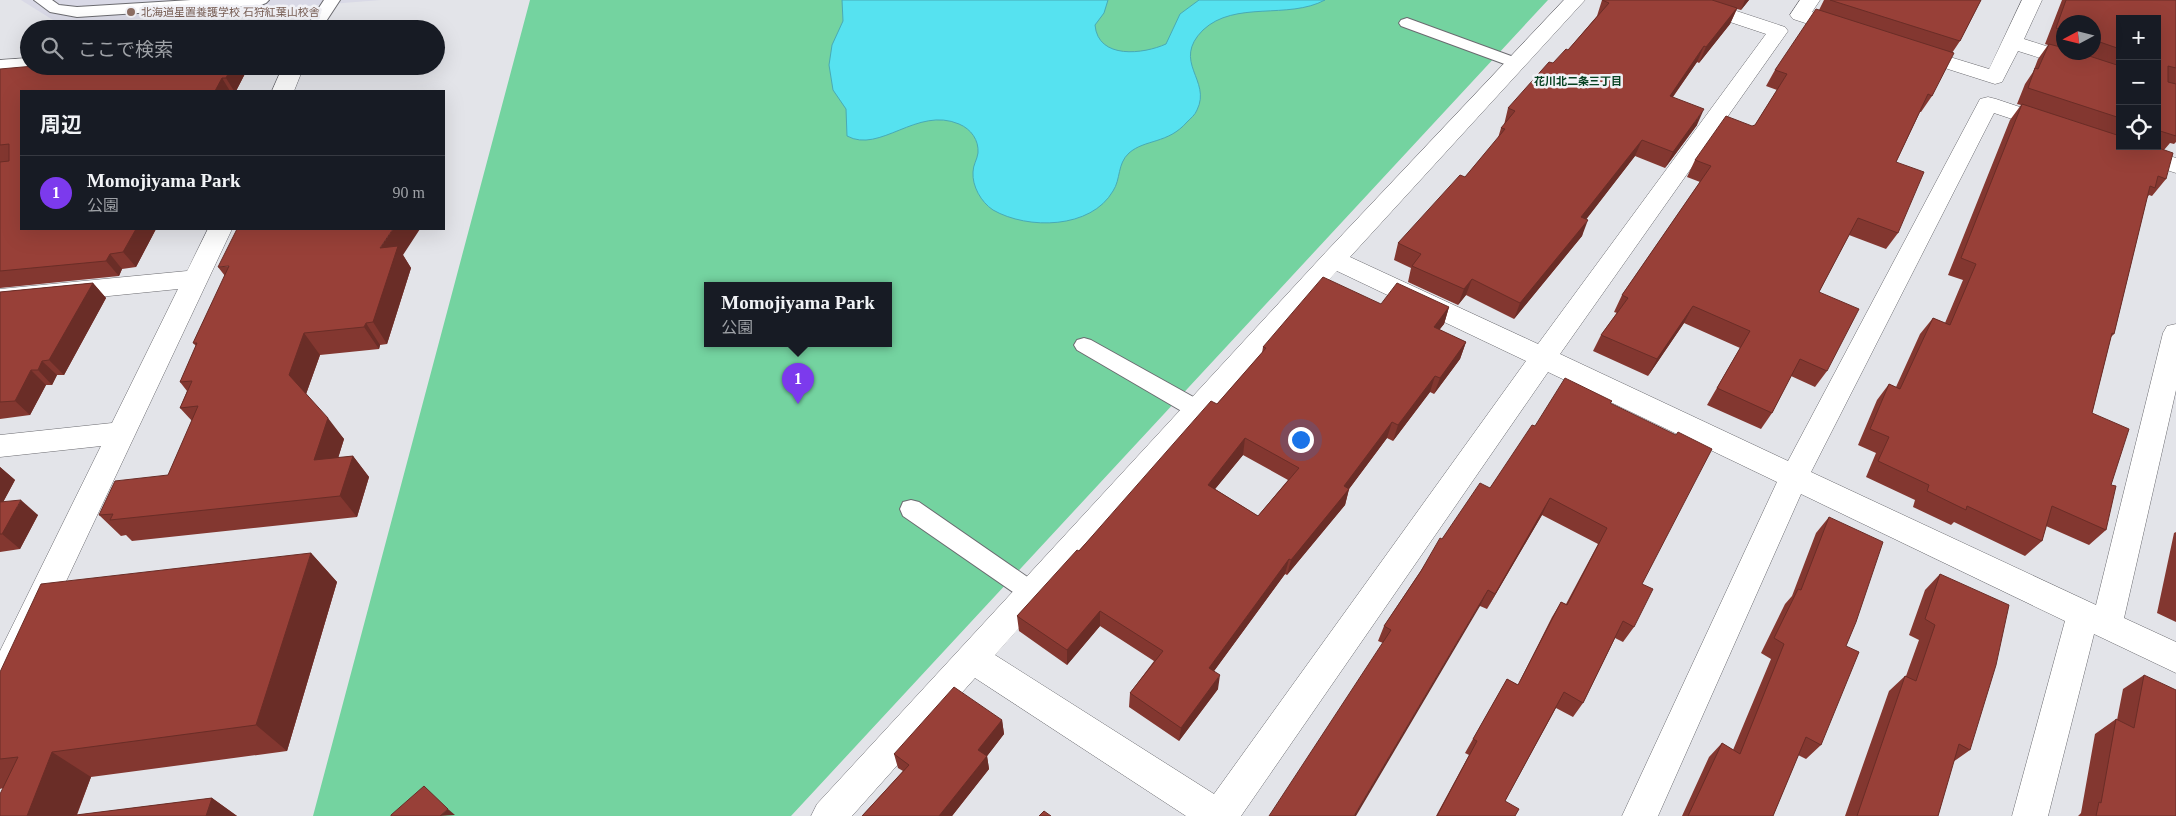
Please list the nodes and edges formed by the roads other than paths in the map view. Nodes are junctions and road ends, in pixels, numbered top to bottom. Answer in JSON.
{"nodes":[{"id":1,"x":42,"y":0,"type":"edge"},
{"id":2,"x":260,"y":0,"type":"edge"},
{"id":3,"x":332,"y":0,"type":"edge"},
{"id":4,"x":1575,"y":0,"type":"edge"},
{"id":5,"x":1683,"y":0,"type":"edge"},
{"id":6,"x":1810,"y":0,"type":"edge"},
{"id":7,"x":2032,"y":0,"type":"edge"},
{"id":8,"x":319,"y":20,"type":"edge"},
{"id":9,"x":1407,"y":23,"type":"dead end"},
{"id":10,"x":1865,"y":36,"type":"edge"},
{"id":11,"x":2012,"y":42,"type":"junction"},
{"id":12,"x":1893,"y":45,"type":"edge"},
{"id":13,"x":1516,"y":63,"type":"junction"},
{"id":14,"x":20,"y":65,"type":"edge"},
{"id":15,"x":0,"y":66,"type":"edge"},
{"id":16,"x":290,"y":75,"type":"edge"},
{"id":17,"x":2116,"y":75,"type":"edge"},
{"id":18,"x":284,"y":90,"type":"edge"},
{"id":19,"x":2073,"y":132,"type":"edge"},
{"id":20,"x":2110,"y":144,"type":"edge"},
{"id":21,"x":2176,"y":166,"type":"edge"},
{"id":22,"x":220,"y":230,"type":"edge"},
{"id":23,"x":1334,"y":259,"type":"junction"},
{"id":24,"x":196,"y":279,"type":"junction"},
{"id":25,"x":0,"y":298,"type":"edge"},
{"id":26,"x":2176,"y":333,"type":"edge"},
{"id":27,"x":1084,"y":345,"type":"dead end"},
{"id":28,"x":1543,"y":358,"type":"junction"},
{"id":29,"x":1198,"y":410,"type":"junction"},
{"id":30,"x":122,"y":433,"type":"junction"},
{"id":31,"x":0,"y":446,"type":"edge"},
{"id":32,"x":1794,"y":477,"type":"junction"},
{"id":33,"x":911,"y":509,"type":"dead end"},
{"id":34,"x":1032,"y":592,"type":"junction"},
{"id":35,"x":2095,"y":619,"type":"junction"},
{"id":36,"x":12,"y":635,"type":"edge"},
{"id":37,"x":972,"y":658,"type":"junction"},
{"id":38,"x":2176,"y":658,"type":"edge"},
{"id":39,"x":0,"y":685,"type":"edge"},
{"id":40,"x":829,"y":816,"type":"edge"},
{"id":41,"x":1218,"y":816,"type":"edge"},
{"id":42,"x":1640,"y":816,"type":"edge"},
{"id":43,"x":2030,"y":816,"type":"edge"}],
"edges":[{"from":1,"to":2,"type":"lane"},
{"from":3,"to":8,"type":"lane"},
{"from":4,"to":13,"type":"street"},
{"from":5,"to":28,"type":"street"},
{"from":6,"to":10,"type":"street"},
{"from":7,"to":11,"type":"street"},
{"from":9,"to":13,"type":"lane"},
{"from":11,"to":12,"type":"street"},
{"from":11,"to":17,"type":"street"},
{"from":13,"to":23,"type":"street"},
{"from":14,"to":15,"type":"street"},
{"from":16,"to":18,"type":"street"},
{"from":19,"to":32,"type":"street"},
{"from":20,"to":21,"type":"street"},
{"from":22,"to":24,"type":"street"},
{"from":23,"to":28,"type":"street"},
{"from":23,"to":29,"type":"street"},
{"from":24,"to":25,"type":"street"},
{"from":24,"to":30,"type":"street"},
{"from":26,"to":35,"type":"street"},
{"from":27,"to":29,"type":"lane"},
{"from":28,"to":32,"type":"street"},
{"from":28,"to":41,"type":"street"},
{"from":29,"to":34,"type":"street"},
{"from":30,"to":31,"type":"street"},
{"from":30,"to":36,"type":"street"},
{"from":32,"to":35,"type":"street"},
{"from":32,"to":42,"type":"street"},
{"from":33,"to":34,"type":"lane"},
{"from":34,"to":37,"type":"street"},
{"from":35,"to":38,"type":"street"},
{"from":35,"to":43,"type":"street"},
{"from":36,"to":39,"type":"street"},
{"from":37,"to":40,"type":"street"},
{"from":37,"to":41,"type":"street"}]}
